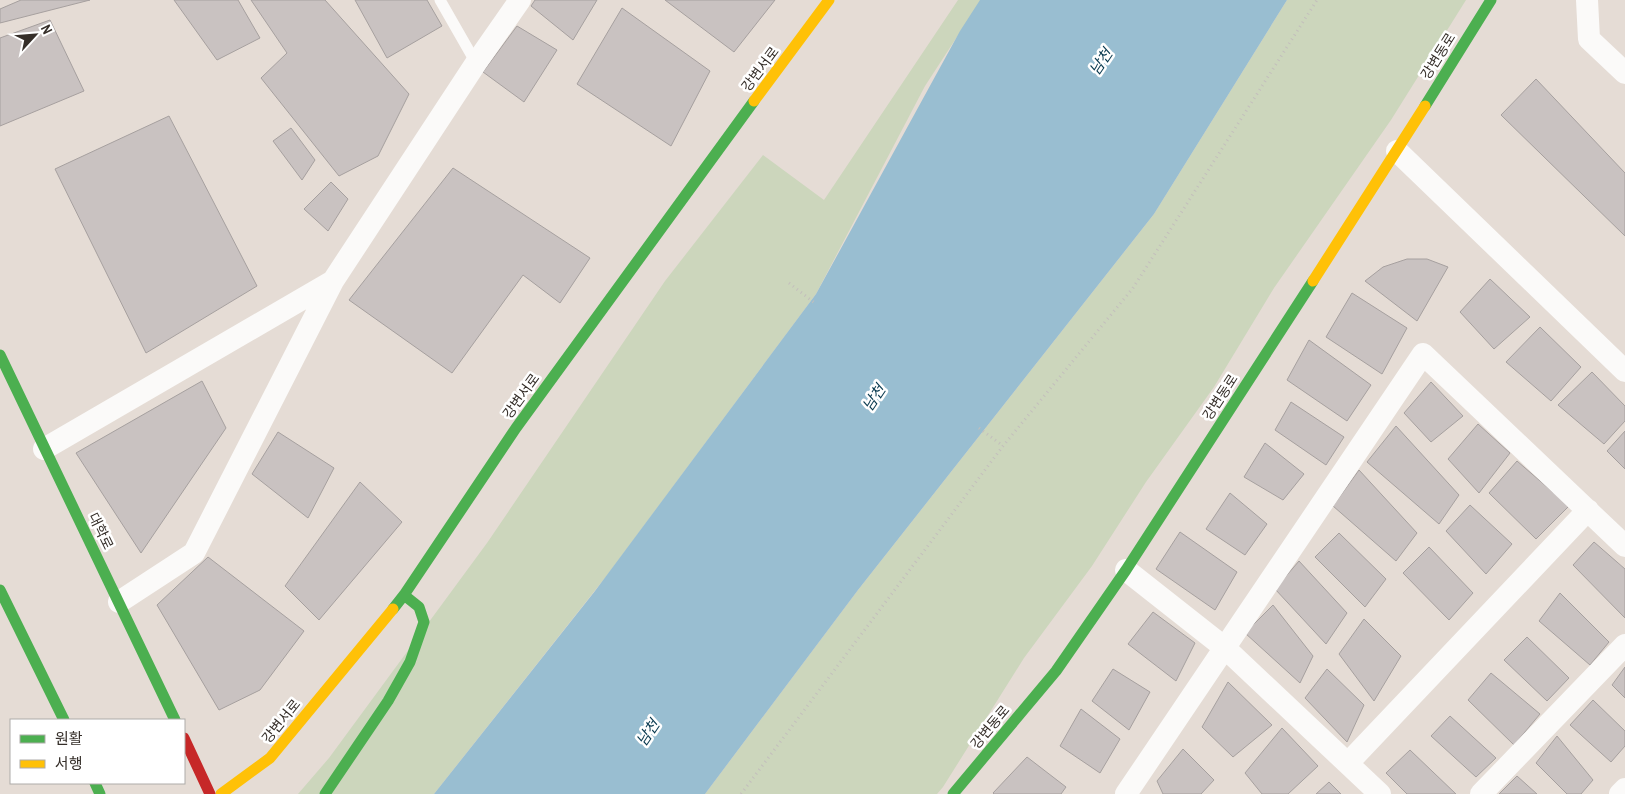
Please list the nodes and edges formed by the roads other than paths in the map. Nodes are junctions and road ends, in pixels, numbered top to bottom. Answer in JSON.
{"nodes":[{"id":1,"x":440,"y":0,"type":"edge"},
{"id":2,"x":520,"y":0,"type":"edge"},
{"id":3,"x":829,"y":0,"type":"edge"},
{"id":4,"x":1491,"y":0,"type":"edge"},
{"id":5,"x":1587,"y":0,"type":"edge"},
{"id":6,"x":476,"y":63,"type":"junction"},
{"id":7,"x":1622,"y":65,"type":"edge"},
{"id":8,"x":1397,"y":151,"type":"junction"},
{"id":9,"x":333,"y":281,"type":"junction"},
{"id":10,"x":0,"y":355,"type":"edge"},
{"id":11,"x":1625,"y":371,"type":"edge"},
{"id":12,"x":44,"y":449,"type":"junction"},
{"id":13,"x":1588,"y":510,"type":"junction"},
{"id":14,"x":1625,"y":546,"type":"edge"},
{"id":15,"x":1126,"y":570,"type":"junction"},
{"id":16,"x":0,"y":590,"type":"edge"},
{"id":17,"x":404,"y":595,"type":"junction"},
{"id":18,"x":119,"y":602,"type":"junction"},
{"id":19,"x":1625,"y":645,"type":"edge"},
{"id":20,"x":1224,"y":648,"type":"junction"},
{"id":21,"x":64,"y":719,"type":"edge"},
{"id":22,"x":175,"y":719,"type":"edge"},
{"id":23,"x":185,"y":740,"type":"edge"},
{"id":24,"x":1348,"y":763,"type":"junction"},
{"id":25,"x":1625,"y":789,"type":"edge"},
{"id":26,"x":210,"y":794,"type":"edge"},
{"id":27,"x":221,"y":794,"type":"edge"},
{"id":28,"x":325,"y":794,"type":"edge"},
{"id":29,"x":953,"y":794,"type":"edge"},
{"id":30,"x":1126,"y":794,"type":"edge"},
{"id":31,"x":1380,"y":794,"type":"edge"},
{"id":32,"x":1481,"y":794,"type":"edge"},
{"id":33,"x":1620,"y":794,"type":"edge"}],
"edges":[{"from":1,"to":6,"type":"lane"},
{"from":2,"to":6,"type":"street"},
{"from":3,"to":17,"type":"street","name":"강변서로"},
{"from":4,"to":8,"type":"street","name":"강변동로"},
{"from":5,"to":7,"type":"street"},
{"from":6,"to":9,"type":"street"},
{"from":8,"to":11,"type":"street"},
{"from":8,"to":15,"type":"street","name":"강변동로"},
{"from":9,"to":12,"type":"street"},
{"from":9,"to":18,"type":"street"},
{"from":10,"to":12,"type":"street","name":"대학로"},
{"from":12,"to":18,"type":"street","name":"대학로"},
{"from":13,"to":14,"type":"street"},
{"from":13,"to":20,"type":"street"},
{"from":13,"to":24,"type":"street"},
{"from":15,"to":20,"type":"street"},
{"from":15,"to":29,"type":"street","name":"강변동로"},
{"from":16,"to":21,"type":"street"},
{"from":17,"to":27,"type":"street","name":"강변서로"},
{"from":17,"to":28,"type":"street"},
{"from":18,"to":22,"type":"street","name":"대학로"},
{"from":19,"to":32,"type":"street"},
{"from":20,"to":24,"type":"street"},
{"from":20,"to":30,"type":"street"},
{"from":23,"to":26,"type":"street"},
{"from":24,"to":31,"type":"street"},
{"from":25,"to":33,"type":"street"}]}
